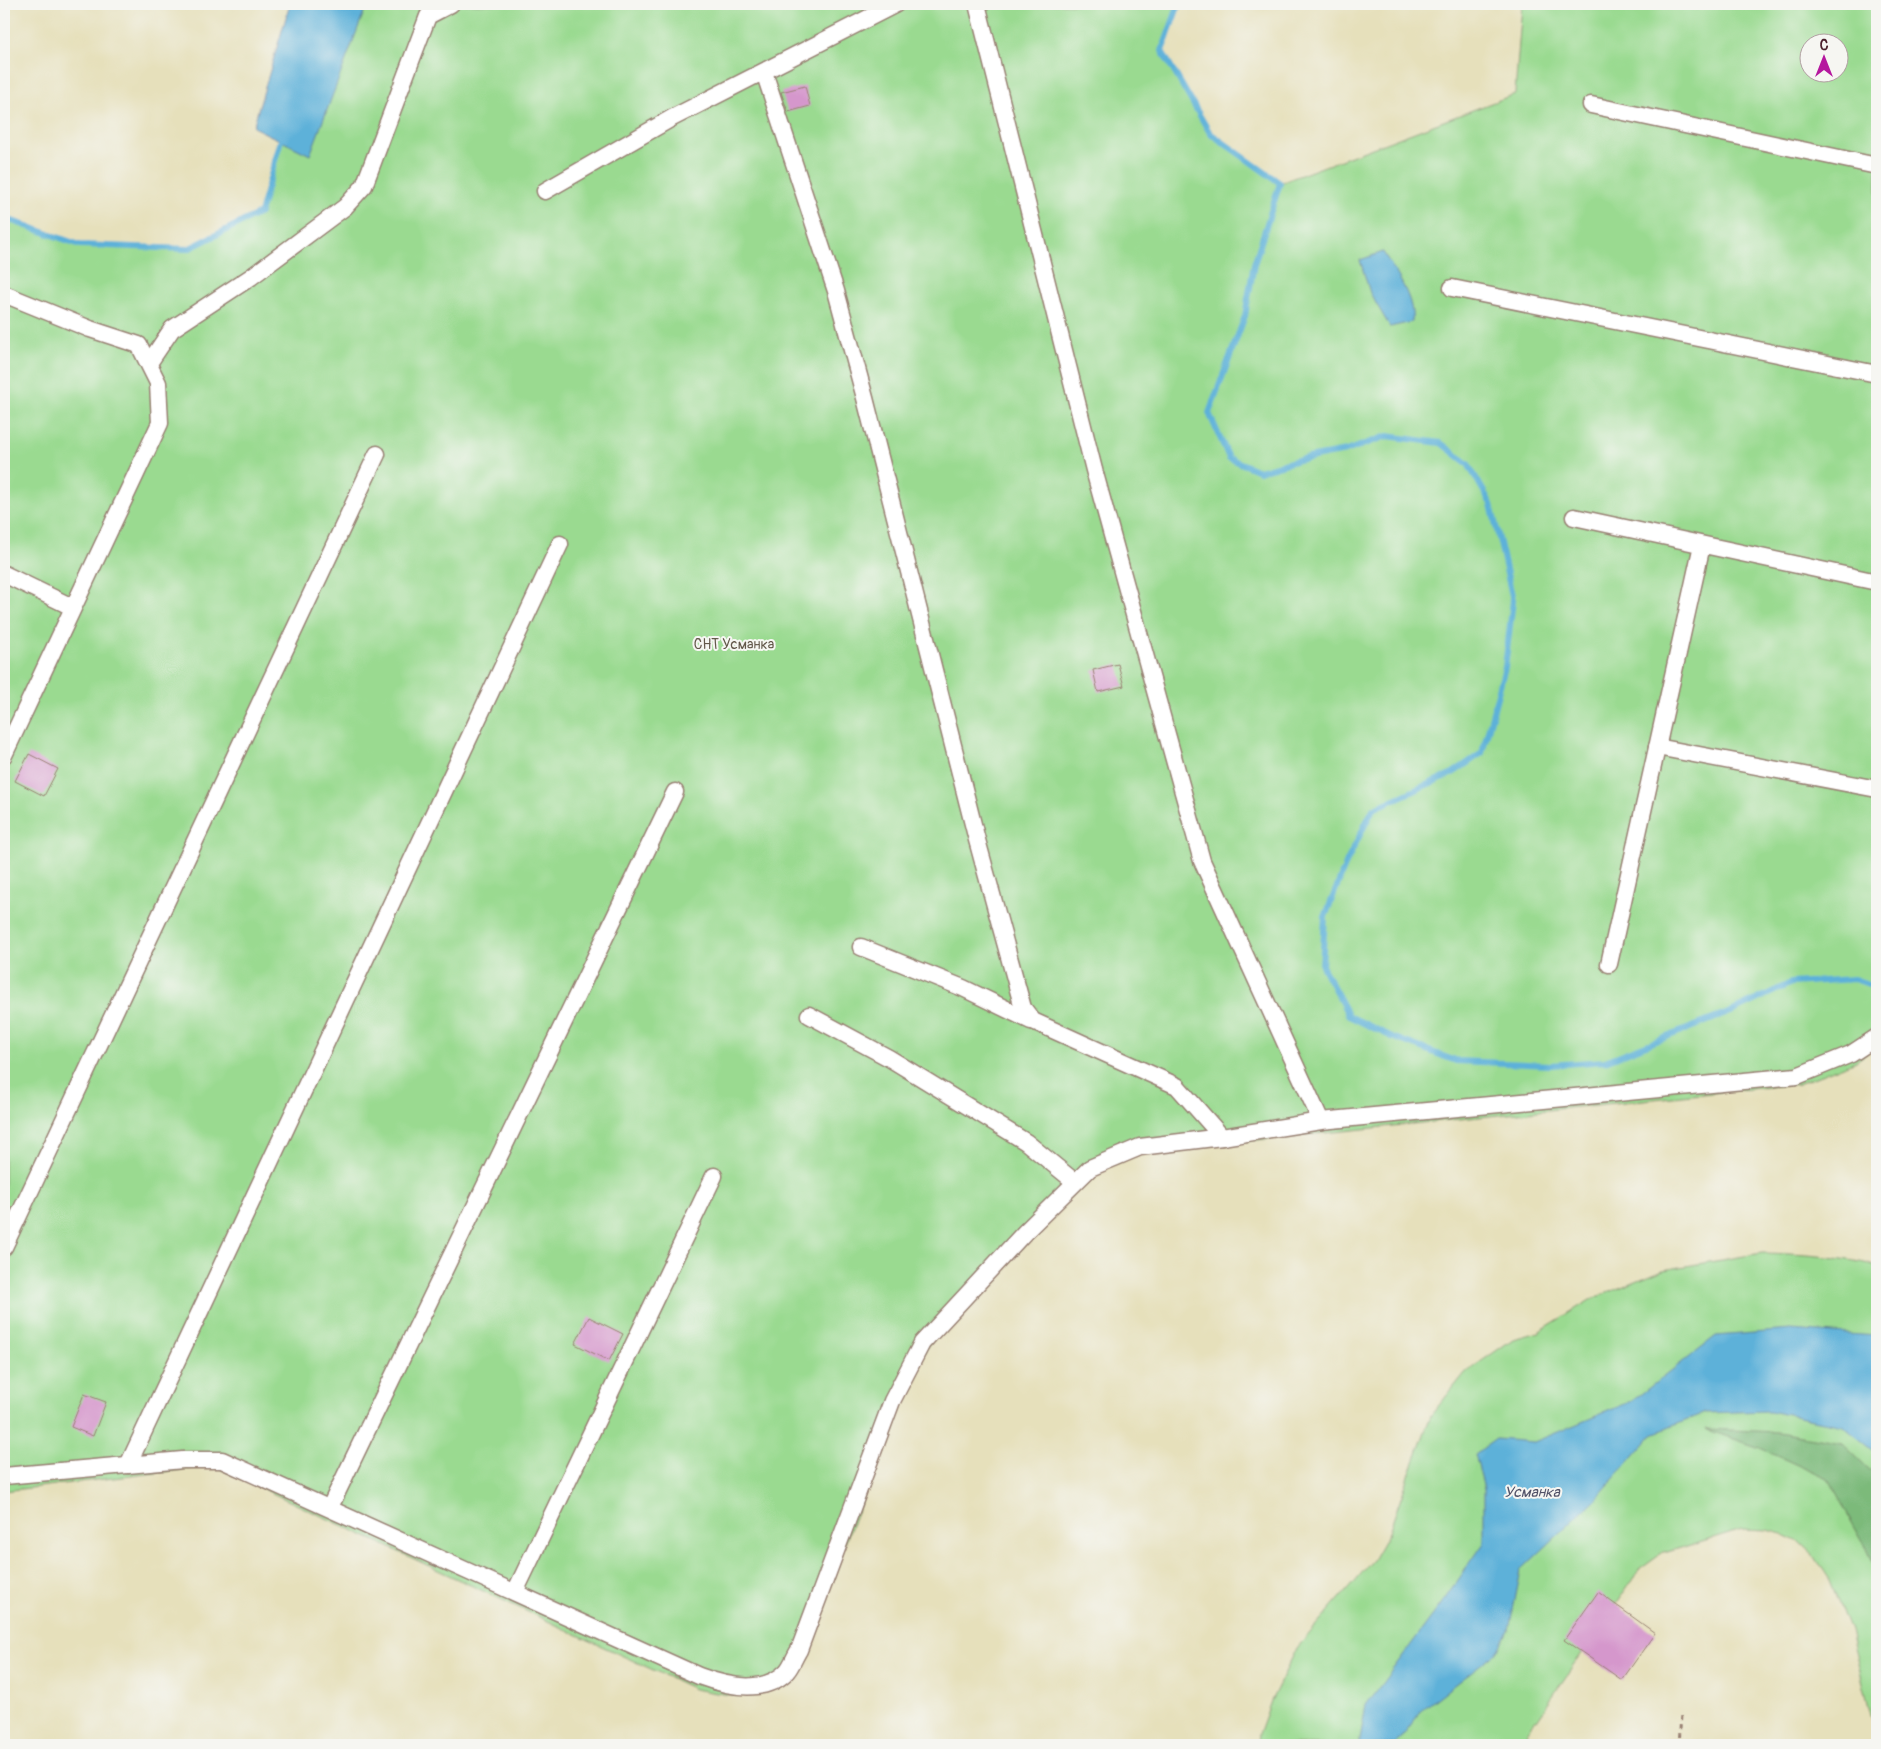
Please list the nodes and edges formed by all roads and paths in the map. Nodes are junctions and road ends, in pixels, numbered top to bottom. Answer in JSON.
{"nodes":[{"id":1,"x":451,"y":4,"type":"edge"},
{"id":2,"x":896,"y":4,"type":"edge"},
{"id":3,"x":977,"y":4,"type":"edge"},
{"id":4,"x":764,"y":72,"type":"junction"},
{"id":5,"x":1591,"y":105,"type":"dead end"},
{"id":6,"x":1877,"y":166,"type":"edge"},
{"id":7,"x":546,"y":191,"type":"dead end"},
{"id":8,"x":1452,"y":288,"type":"dead end"},
{"id":9,"x":4,"y":294,"type":"edge"},
{"id":10,"x":149,"y":363,"type":"junction"},
{"id":11,"x":1877,"y":374,"type":"edge"},
{"id":12,"x":377,"y":454,"type":"dead end"},
{"id":13,"x":1574,"y":518,"type":"dead end"},
{"id":14,"x":560,"y":544,"type":"dead end"},
{"id":15,"x":1702,"y":545,"type":"junction"},
{"id":16,"x":4,"y":574,"type":"edge"},
{"id":17,"x":1877,"y":582,"type":"edge"},
{"id":18,"x":72,"y":607,"type":"junction"},
{"id":19,"x":1657,"y":747,"type":"junction"},
{"id":20,"x":4,"y":755,"type":"edge"},
{"id":21,"x":1877,"y":789,"type":"edge"},
{"id":22,"x":675,"y":792,"type":"dead end"},
{"id":23,"x":862,"y":947,"type":"dead end"},
{"id":24,"x":1608,"y":964,"type":"dead end"},
{"id":25,"x":810,"y":1015,"type":"dead end"},
{"id":26,"x":1033,"y":1021,"type":"junction"},
{"id":27,"x":1877,"y":1037,"type":"edge"},
{"id":28,"x":1321,"y":1121,"type":"junction"},
{"id":29,"x":1222,"y":1137,"type":"junction"},
{"id":30,"x":714,"y":1176,"type":"dead end"},
{"id":31,"x":1075,"y":1182,"type":"junction"},
{"id":32,"x":4,"y":1246,"type":"edge"},
{"id":33,"x":128,"y":1465,"type":"junction"},
{"id":34,"x":4,"y":1476,"type":"edge"},
{"id":35,"x":330,"y":1507,"type":"junction"},
{"id":36,"x":515,"y":1592,"type":"junction"},
{"id":37,"x":1681,"y":1715,"type":"dead end"},
{"id":38,"x":1679,"y":1745,"type":"edge"}],
"edges":[{"from":1,"to":10,"type":"street"},
{"from":2,"to":4,"type":"street"},
{"from":3,"to":28,"type":"street"},
{"from":4,"to":7,"type":"street"},
{"from":4,"to":26,"type":"street"},
{"from":5,"to":6,"type":"street"},
{"from":8,"to":11,"type":"street"},
{"from":9,"to":10,"type":"street"},
{"from":10,"to":18,"type":"street"},
{"from":12,"to":32,"type":"street"},
{"from":13,"to":15,"type":"street"},
{"from":14,"to":33,"type":"street"},
{"from":15,"to":17,"type":"street"},
{"from":15,"to":19,"type":"street"},
{"from":16,"to":18,"type":"street"},
{"from":18,"to":20,"type":"street"},
{"from":19,"to":21,"type":"street"},
{"from":19,"to":24,"type":"street"},
{"from":22,"to":35,"type":"street"},
{"from":23,"to":26,"type":"street"},
{"from":25,"to":31,"type":"street"},
{"from":26,"to":29,"type":"street"},
{"from":27,"to":28,"type":"street"},
{"from":28,"to":29,"type":"street"},
{"from":29,"to":31,"type":"street"},
{"from":30,"to":36,"type":"street"},
{"from":31,"to":36,"type":"street"},
{"from":33,"to":34,"type":"street"},
{"from":33,"to":35,"type":"street"},
{"from":35,"to":36,"type":"street"},
{"from":37,"to":38,"type":"path"}]}
